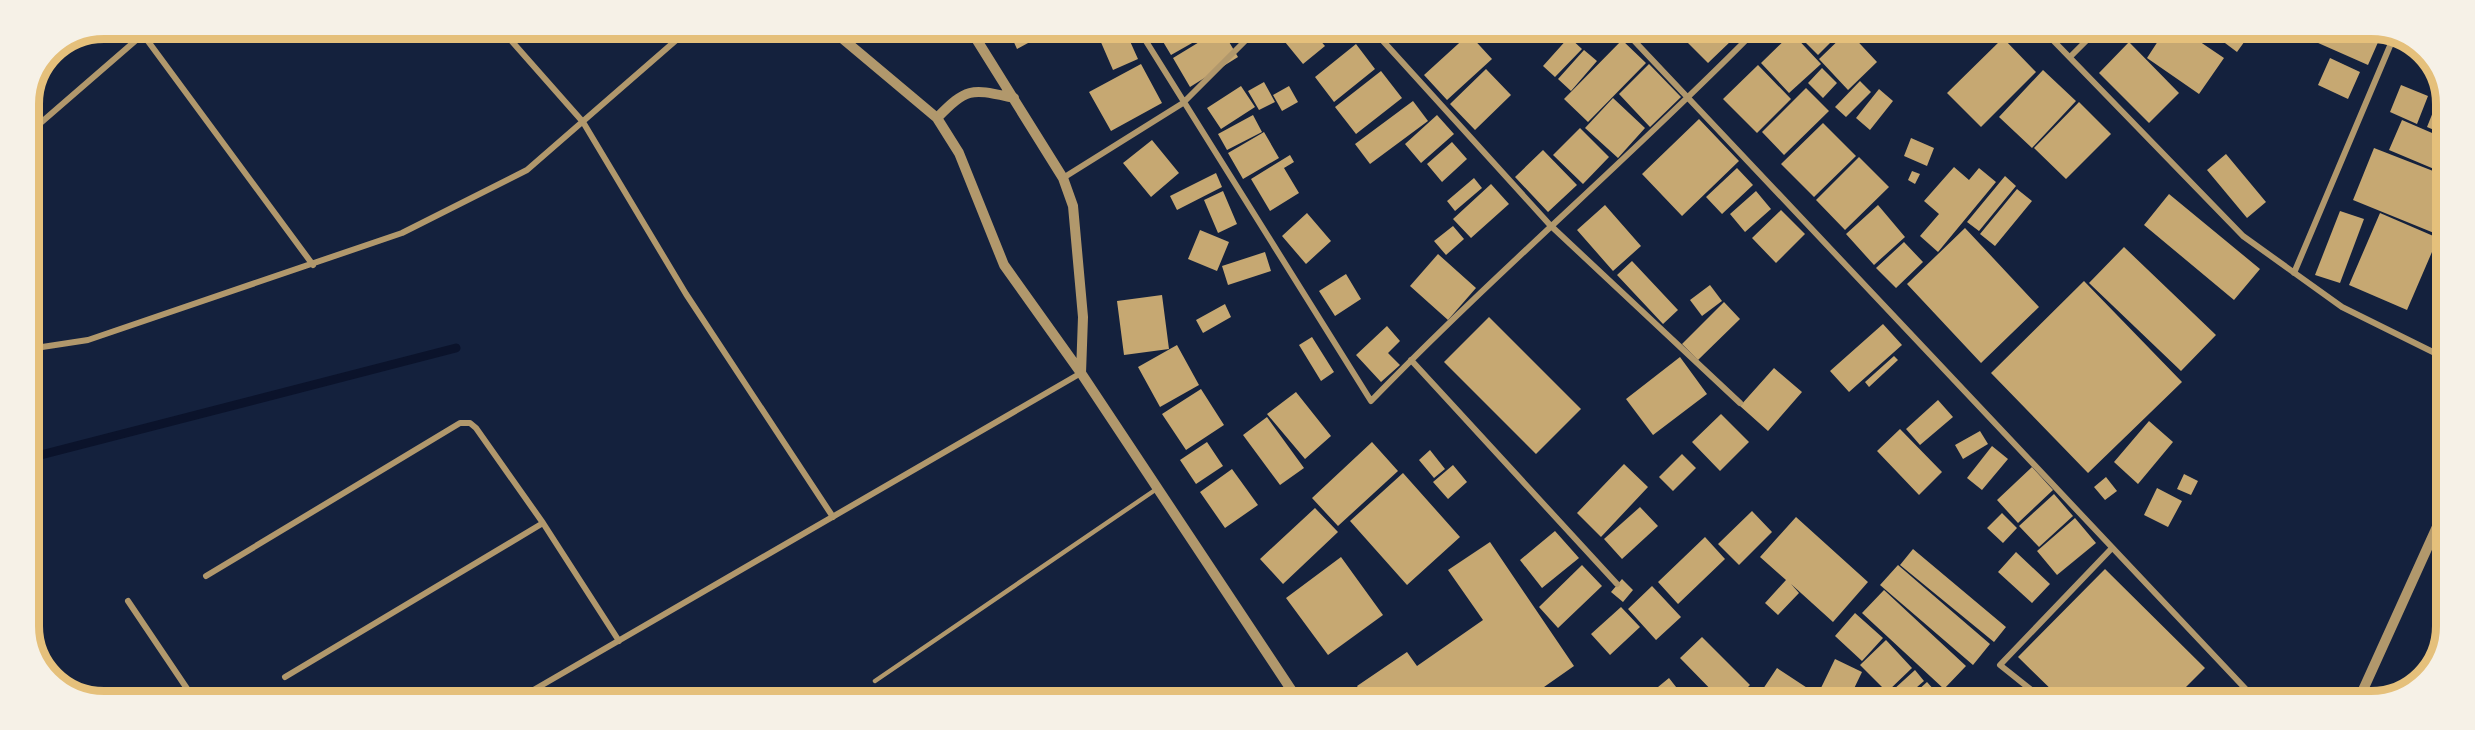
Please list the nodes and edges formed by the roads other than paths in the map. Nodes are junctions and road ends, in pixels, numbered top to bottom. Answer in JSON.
{"nodes":[{"id":1,"x":132,"y":39,"type":"edge"},
{"id":2,"x":147,"y":39,"type":"edge"},
{"id":3,"x":510,"y":39,"type":"edge"},
{"id":4,"x":677,"y":39,"type":"edge"},
{"id":5,"x":852,"y":39,"type":"edge"},
{"id":6,"x":976,"y":39,"type":"edge"},
{"id":7,"x":1144,"y":39,"type":"edge"},
{"id":8,"x":1247,"y":39,"type":"edge"},
{"id":9,"x":1381,"y":39,"type":"edge"},
{"id":10,"x":1632,"y":39,"type":"edge"},
{"id":11,"x":1746,"y":39,"type":"edge"},
{"id":12,"x":2052,"y":39,"type":"edge"},
{"id":13,"x":2088,"y":39,"type":"edge"},
{"id":14,"x":2391,"y":42,"type":"edge"},
{"id":15,"x":2070,"y":57,"type":"junction"},
{"id":16,"x":1014,"y":98,"type":"junction"},
{"id":17,"x":1688,"y":99,"type":"junction"},
{"id":18,"x":1183,"y":103,"type":"junction"},
{"id":19,"x":937,"y":117,"type":"junction"},
{"id":20,"x":583,"y":122,"type":"junction"},
{"id":21,"x":39,"y":123,"type":"edge"},
{"id":22,"x":1063,"y":178,"type":"junction"},
{"id":23,"x":1550,"y":225,"type":"junction"},
{"id":24,"x":313,"y":265,"type":"junction"},
{"id":25,"x":2294,"y":273,"type":"junction"},
{"id":26,"x":39,"y":347,"type":"edge"},
{"id":27,"x":2436,"y":354,"type":"edge"},
{"id":28,"x":1411,"y":360,"type":"junction"},
{"id":29,"x":1081,"y":373,"type":"junction"},
{"id":30,"x":1740,"y":403,"type":"dead end"},
{"id":31,"x":1158,"y":488,"type":"junction"},
{"id":32,"x":833,"y":517,"type":"junction"},
{"id":33,"x":543,"y":523,"type":"junction"},
{"id":34,"x":2436,"y":529,"type":"edge"},
{"id":35,"x":2112,"y":548,"type":"junction"},
{"id":36,"x":206,"y":576,"type":"dead end"},
{"id":37,"x":1617,"y":584,"type":"dead end"},
{"id":38,"x":128,"y":601,"type":"dead end"},
{"id":39,"x":619,"y":641,"type":"junction"},
{"id":40,"x":285,"y":677,"type":"dead end"},
{"id":41,"x":875,"y":681,"type":"dead end"},
{"id":42,"x":189,"y":691,"type":"edge"},
{"id":43,"x":532,"y":691,"type":"edge"},
{"id":44,"x":1292,"y":691,"type":"edge"},
{"id":45,"x":2032,"y":691,"type":"edge"},
{"id":46,"x":2247,"y":691,"type":"edge"},
{"id":47,"x":2363,"y":691,"type":"edge"}],
"edges":[{"from":1,"to":21,"type":"street"},
{"from":2,"to":24,"type":"street"},
{"from":3,"to":20,"type":"street"},
{"from":4,"to":20,"type":"street"},
{"from":5,"to":19,"type":"street"},
{"from":6,"to":16,"type":"street"},
{"from":7,"to":18,"type":"street"},
{"from":8,"to":18,"type":"street"},
{"from":9,"to":23,"type":"street"},
{"from":10,"to":17,"type":"street"},
{"from":11,"to":17,"type":"street"},
{"from":12,"to":15,"type":"street"},
{"from":13,"to":15,"type":"street"},
{"from":14,"to":25,"type":"street"},
{"from":15,"to":25,"type":"street"},
{"from":16,"to":19,"type":"street"},
{"from":16,"to":22,"type":"street"},
{"from":17,"to":23,"type":"street"},
{"from":17,"to":35,"type":"street"},
{"from":18,"to":22,"type":"street"},
{"from":18,"to":28,"type":"street"},
{"from":19,"to":29,"type":"street"},
{"from":20,"to":24,"type":"street"},
{"from":20,"to":32,"type":"street"},
{"from":22,"to":29,"type":"street"},
{"from":23,"to":28,"type":"street"},
{"from":23,"to":30,"type":"street"},
{"from":24,"to":26,"type":"street"},
{"from":25,"to":27,"type":"street"},
{"from":28,"to":37,"type":"street"},
{"from":29,"to":31,"type":"street"},
{"from":29,"to":32,"type":"street"},
{"from":31,"to":41,"type":"lane"},
{"from":31,"to":44,"type":"street"},
{"from":32,"to":39,"type":"street"},
{"from":33,"to":36,"type":"street"},
{"from":33,"to":39,"type":"street"},
{"from":33,"to":40,"type":"street"},
{"from":34,"to":47,"type":"street"},
{"from":35,"to":45,"type":"street"},
{"from":35,"to":46,"type":"street"},
{"from":38,"to":42,"type":"street"},
{"from":39,"to":43,"type":"street"}]}
